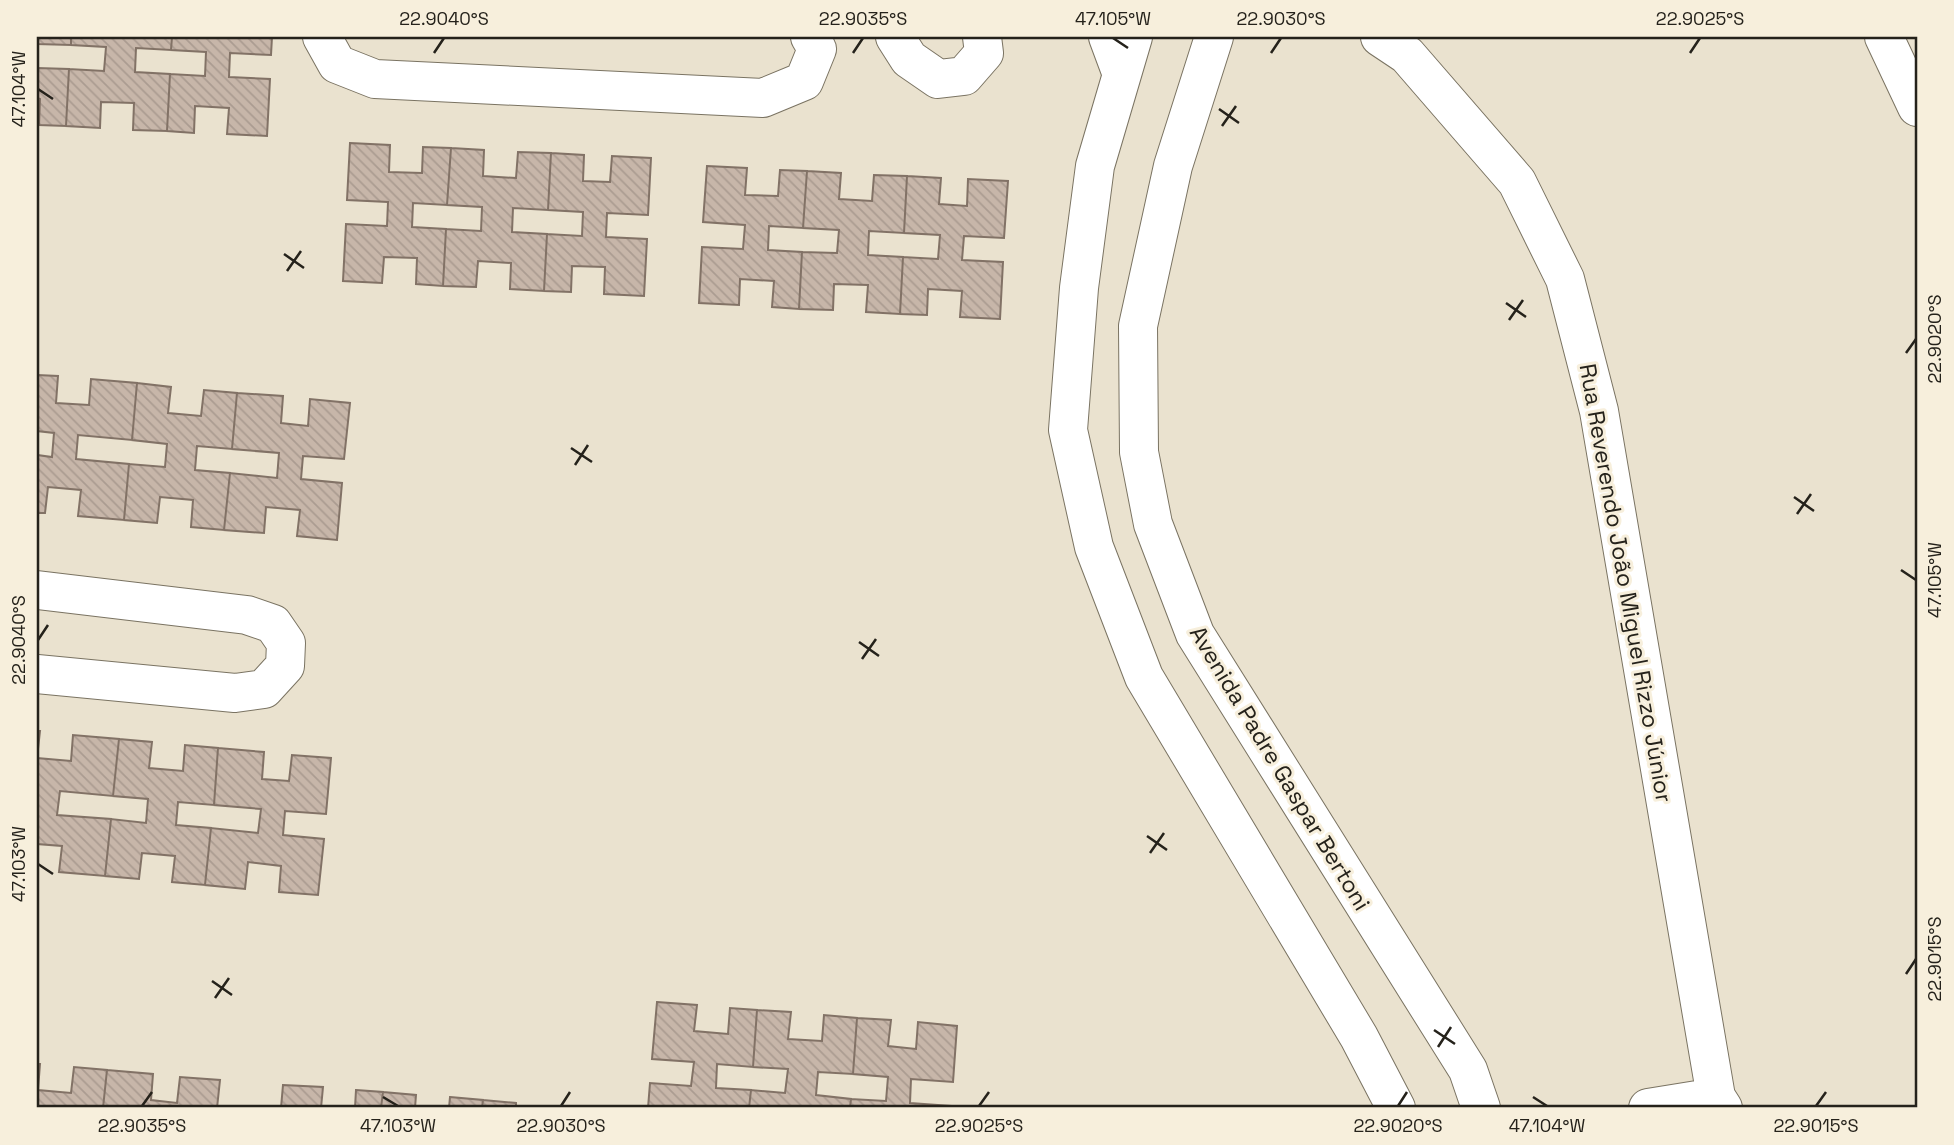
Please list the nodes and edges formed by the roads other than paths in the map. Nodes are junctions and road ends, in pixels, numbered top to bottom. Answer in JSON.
{"nodes":[{"id":1,"x":322,"y":37,"type":"edge"},
{"id":2,"x":810,"y":37,"type":"edge"},
{"id":3,"x":895,"y":37,"type":"edge"},
{"id":4,"x":982,"y":37,"type":"edge"},
{"id":5,"x":1108,"y":37,"type":"edge"},
{"id":6,"x":1133,"y":37,"type":"edge"},
{"id":7,"x":1214,"y":37,"type":"edge"},
{"id":8,"x":1380,"y":37,"type":"edge"},
{"id":9,"x":1884,"y":37,"type":"edge"},
{"id":10,"x":1121,"y":72,"type":"junction"},
{"id":11,"x":1917,"y":107,"type":"edge"},
{"id":12,"x":37,"y":590,"type":"edge"},
{"id":13,"x":37,"y":674,"type":"edge"},
{"id":14,"x":1719,"y":1102,"type":"edge"},
{"id":15,"x":1396,"y":1108,"type":"edge"},
{"id":16,"x":1481,"y":1108,"type":"edge"},
{"id":17,"x":1648,"y":1108,"type":"edge"}],
"edges":[{"from":1,"to":2,"type":"street"},
{"from":3,"to":4,"type":"street"},
{"from":5,"to":10,"type":"street"},
{"from":6,"to":10,"type":"street"},
{"from":7,"to":16,"type":"street","name":"Avenida Padre Gaspar Bertoni"},
{"from":8,"to":14,"type":"street","name":"Rua Reverendo João Miguel Rizzo Júnior"},
{"from":9,"to":11,"type":"street"},
{"from":10,"to":15,"type":"street"},
{"from":12,"to":13,"type":"street"},
{"from":14,"to":17,"type":"street"}]}
